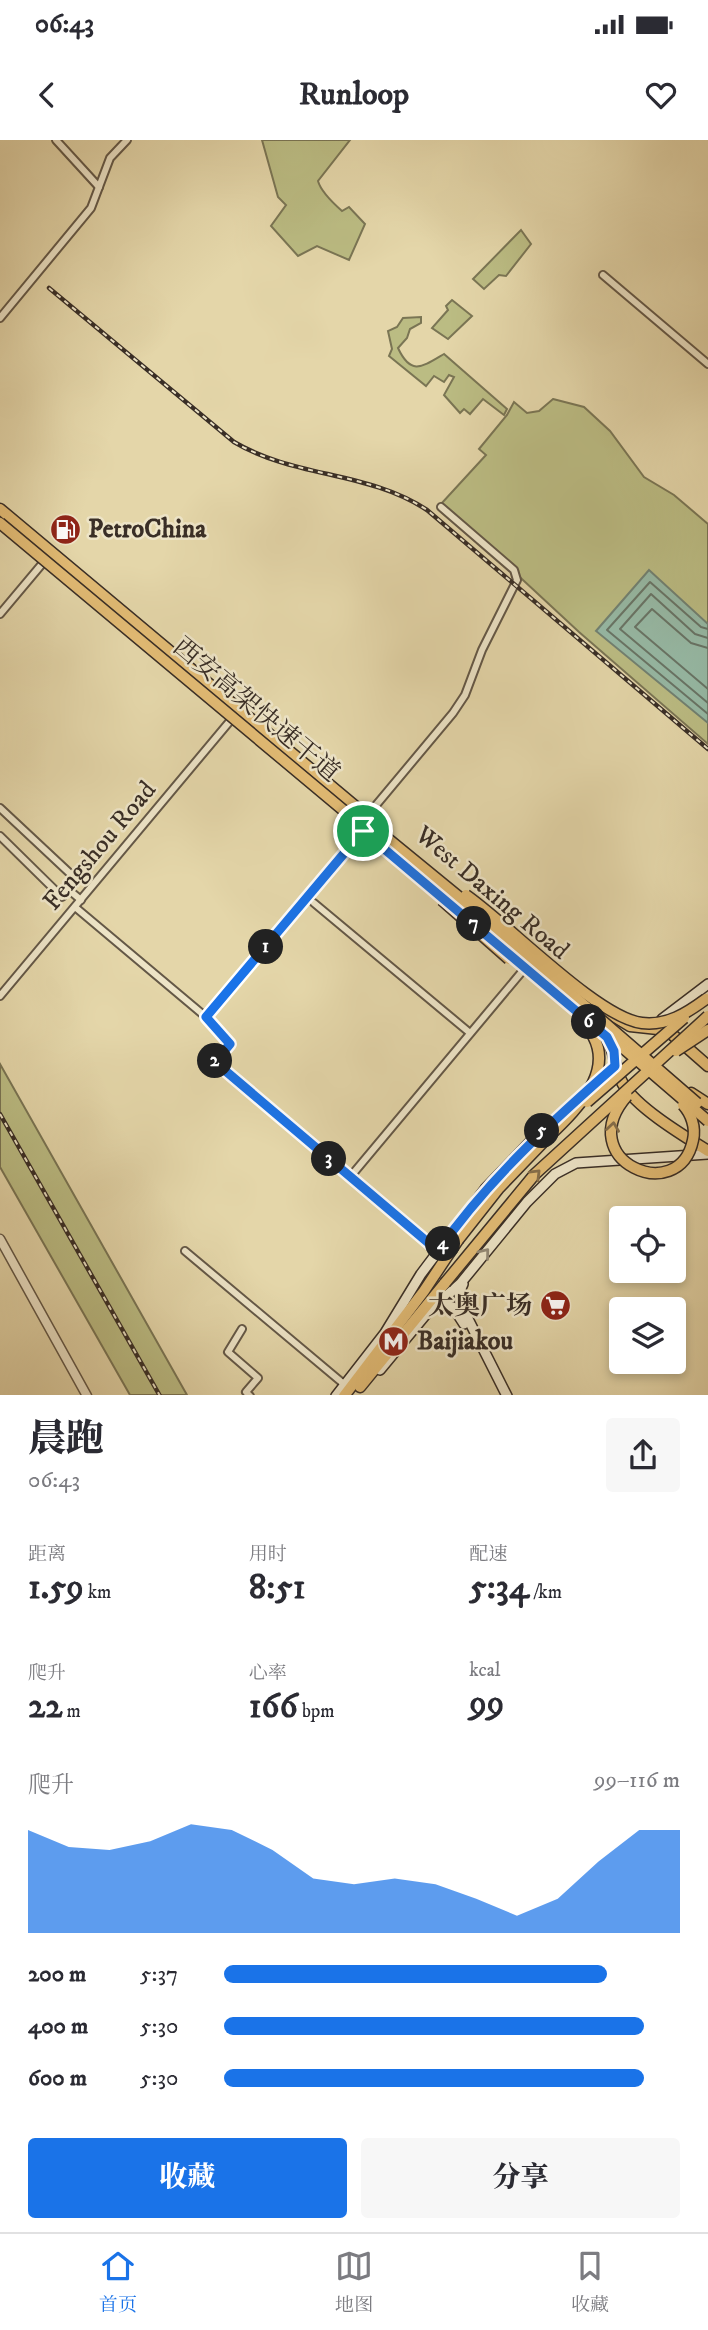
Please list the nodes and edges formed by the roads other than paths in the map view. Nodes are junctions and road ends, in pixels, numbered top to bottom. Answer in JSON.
{"nodes":[{"id":1,"x":56,"y":140,"type":"edge"},
{"id":2,"x":127,"y":140,"type":"edge"},
{"id":3,"x":99,"y":187,"type":"junction"},
{"id":4,"x":603,"y":275,"type":"dead end"},
{"id":5,"x":0,"y":318,"type":"edge"},
{"id":6,"x":708,"y":364,"type":"edge"},
{"id":7,"x":441,"y":507,"type":"dead end"},
{"id":8,"x":0,"y":512,"type":"edge"},
{"id":9,"x":0,"y":523,"type":"edge"},
{"id":10,"x":0,"y":529,"type":"edge"},
{"id":11,"x":42,"y":564,"type":"junction"},
{"id":12,"x":0,"y":614,"type":"edge"},
{"id":13,"x":230,"y":721,"type":"junction"},
{"id":14,"x":0,"y":808,"type":"edge"},
{"id":15,"x":367,"y":816,"type":"junction"},
{"id":16,"x":363,"y":831,"type":"junction"},
{"id":17,"x":0,"y":836,"type":"edge"},
{"id":18,"x":407,"y":858,"type":"junction"},
{"id":19,"x":69,"y":890,"type":"junction"},
{"id":20,"x":80,"y":900,"type":"junction"},
{"id":21,"x":314,"y":903,"type":"dead end"},
{"id":22,"x":75,"y":907,"type":"junction"},
{"id":23,"x":525,"y":968,"type":"junction"},
{"id":24,"x":708,"y":984,"type":"edge"},
{"id":25,"x":0,"y":996,"type":"edge"},
{"id":26,"x":707,"y":998,"type":"edge"},
{"id":27,"x":708,"y":1016,"type":"edge"},
{"id":28,"x":206,"y":1017,"type":"junction"},
{"id":29,"x":640,"y":1029,"type":"junction"},
{"id":30,"x":708,"y":1030,"type":"edge"},
{"id":31,"x":470,"y":1033,"type":"junction"},
{"id":32,"x":654,"y":1064,"type":"junction"},
{"id":33,"x":615,"y":1066,"type":"junction"},
{"id":34,"x":708,"y":1066,"type":"edge"},
{"id":35,"x":672,"y":1086,"type":"junction"},
{"id":36,"x":708,"y":1104,"type":"edge"},
{"id":37,"x":708,"y":1113,"type":"edge"},
{"id":38,"x":708,"y":1121,"type":"edge"},
{"id":39,"x":547,"y":1138,"type":"junction"},
{"id":40,"x":708,"y":1153,"type":"edge"},
{"id":41,"x":351,"y":1177,"type":"junction"},
{"id":42,"x":0,"y":1239,"type":"edge"},
{"id":43,"x":185,"y":1251,"type":"dead end"},
{"id":44,"x":438,"y":1251,"type":"junction"},
{"id":45,"x":467,"y":1276,"type":"junction"},
{"id":46,"x":436,"y":1301,"type":"junction"},
{"id":47,"x":428,"y":1312,"type":"joint"},
{"id":48,"x":397,"y":1326,"type":"junction"},
{"id":49,"x":242,"y":1329,"type":"dead end"},
{"id":50,"x":364,"y":1360,"type":"junction"},
{"id":51,"x":344,"y":1390,"type":"edge"},
{"id":52,"x":87,"y":1395,"type":"edge"},
{"id":53,"x":250,"y":1395,"type":"edge"},
{"id":54,"x":336,"y":1395,"type":"edge"},
{"id":55,"x":353,"y":1395,"type":"edge"},
{"id":56,"x":359,"y":1395,"type":"edge"},
{"id":57,"x":500,"y":1395,"type":"edge"},
{"id":58,"x":507,"y":1395,"type":"edge"}],
"edges":[{"from":1,"to":3,"type":"street"},
{"from":2,"to":3,"type":"street"},
{"from":3,"to":5,"type":"street"},
{"from":4,"to":6,"type":"street"},
{"from":7,"to":15,"type":"street"},
{"from":8,"to":15,"type":"main road","name":"West Daxing Road"},
{"from":8,"to":18,"type":"main road","name":"西安高架快速干道","bridge":true},
{"from":9,"to":18,"type":"main road","name":"西安高架快速干道","bridge":true},
{"from":10,"to":11,"type":"main road","name":"West Daxing Road"},
{"from":11,"to":12,"type":"street"},
{"from":11,"to":13,"type":"main road","name":"West Daxing Road"},
{"from":13,"to":16,"type":"main road","name":"West Daxing Road"},
{"from":13,"to":20,"type":"street","name":"Fengshou Road"},
{"from":14,"to":19,"type":"street"},
{"from":15,"to":29,"type":"main road","name":"West Daxing Road"},
{"from":16,"to":23,"type":"main road","name":"West Daxing Road"},
{"from":16,"to":28,"type":"street"},
{"from":17,"to":19,"type":"street"},
{"from":18,"to":26,"type":"main road","bridge":true},
{"from":18,"to":35,"type":"main road","name":"西安高架快速干道","bridge":true},
{"from":18,"to":39,"type":"main road","bridge":true},
{"from":19,"to":20,"type":"street"},
{"from":20,"to":22,"type":"street","name":"Fengshou Road"},
{"from":21,"to":31,"type":"street"},
{"from":22,"to":25,"type":"street","name":"Fengshou Road"},
{"from":22,"to":28,"type":"street"},
{"from":23,"to":31,"type":"street"},
{"from":23,"to":33,"type":"main road","name":"West Daxing Road"},
{"from":24,"to":29,"type":"main road"},
{"from":26,"to":39,"type":"main road","bridge":true},
{"from":27,"to":32,"type":"main road","bridge":true},
{"from":28,"to":41,"type":"street"},
{"from":29,"to":33,"type":"main road"},
{"from":29,"to":34,"type":"main road","name":"West Daxing Road"},
{"from":30,"to":32,"type":"main road","bridge":true},
{"from":31,"to":41,"type":"street"},
{"from":35,"to":32,"type":"main road","one_way":true,"bridge":true},
{"from":46,"to":32,"type":"main road","one_way":true,"bridge":true},
{"from":33,"to":40,"type":"main road","name":"West Daxing Road"},
{"from":33,"to":44,"type":"main road"},
{"from":35,"to":36,"type":"main road","bridge":true},
{"from":35,"to":37,"type":"main road","name":"西安高架快速干道","bridge":true},
{"from":35,"to":38,"type":"main road","name":"西安高架快速干道","bridge":true},
{"from":39,"to":48,"type":"main road","bridge":true},
{"from":45,"to":40,"type":"main road","one_way":true},
{"from":41,"to":44,"type":"street"},
{"from":42,"to":52,"type":"street"},
{"from":43,"to":51,"type":"street"},
{"from":44,"to":50,"type":"main road"},
{"from":45,"to":46,"type":"main road"},
{"from":45,"to":58,"type":"main road"},
{"from":46,"to":47,"type":"main road"},
{"from":46,"to":55,"type":"main road"},
{"from":46,"to":57,"type":"main road"},
{"from":47,"to":56,"type":"main road"},
{"from":48,"to":50,"type":"main road"},
{"from":48,"to":51,"type":"main road"},
{"from":49,"to":53,"type":"street"},
{"from":50,"to":51,"type":"main road"},
{"from":51,"to":54,"type":"main road"}]}
